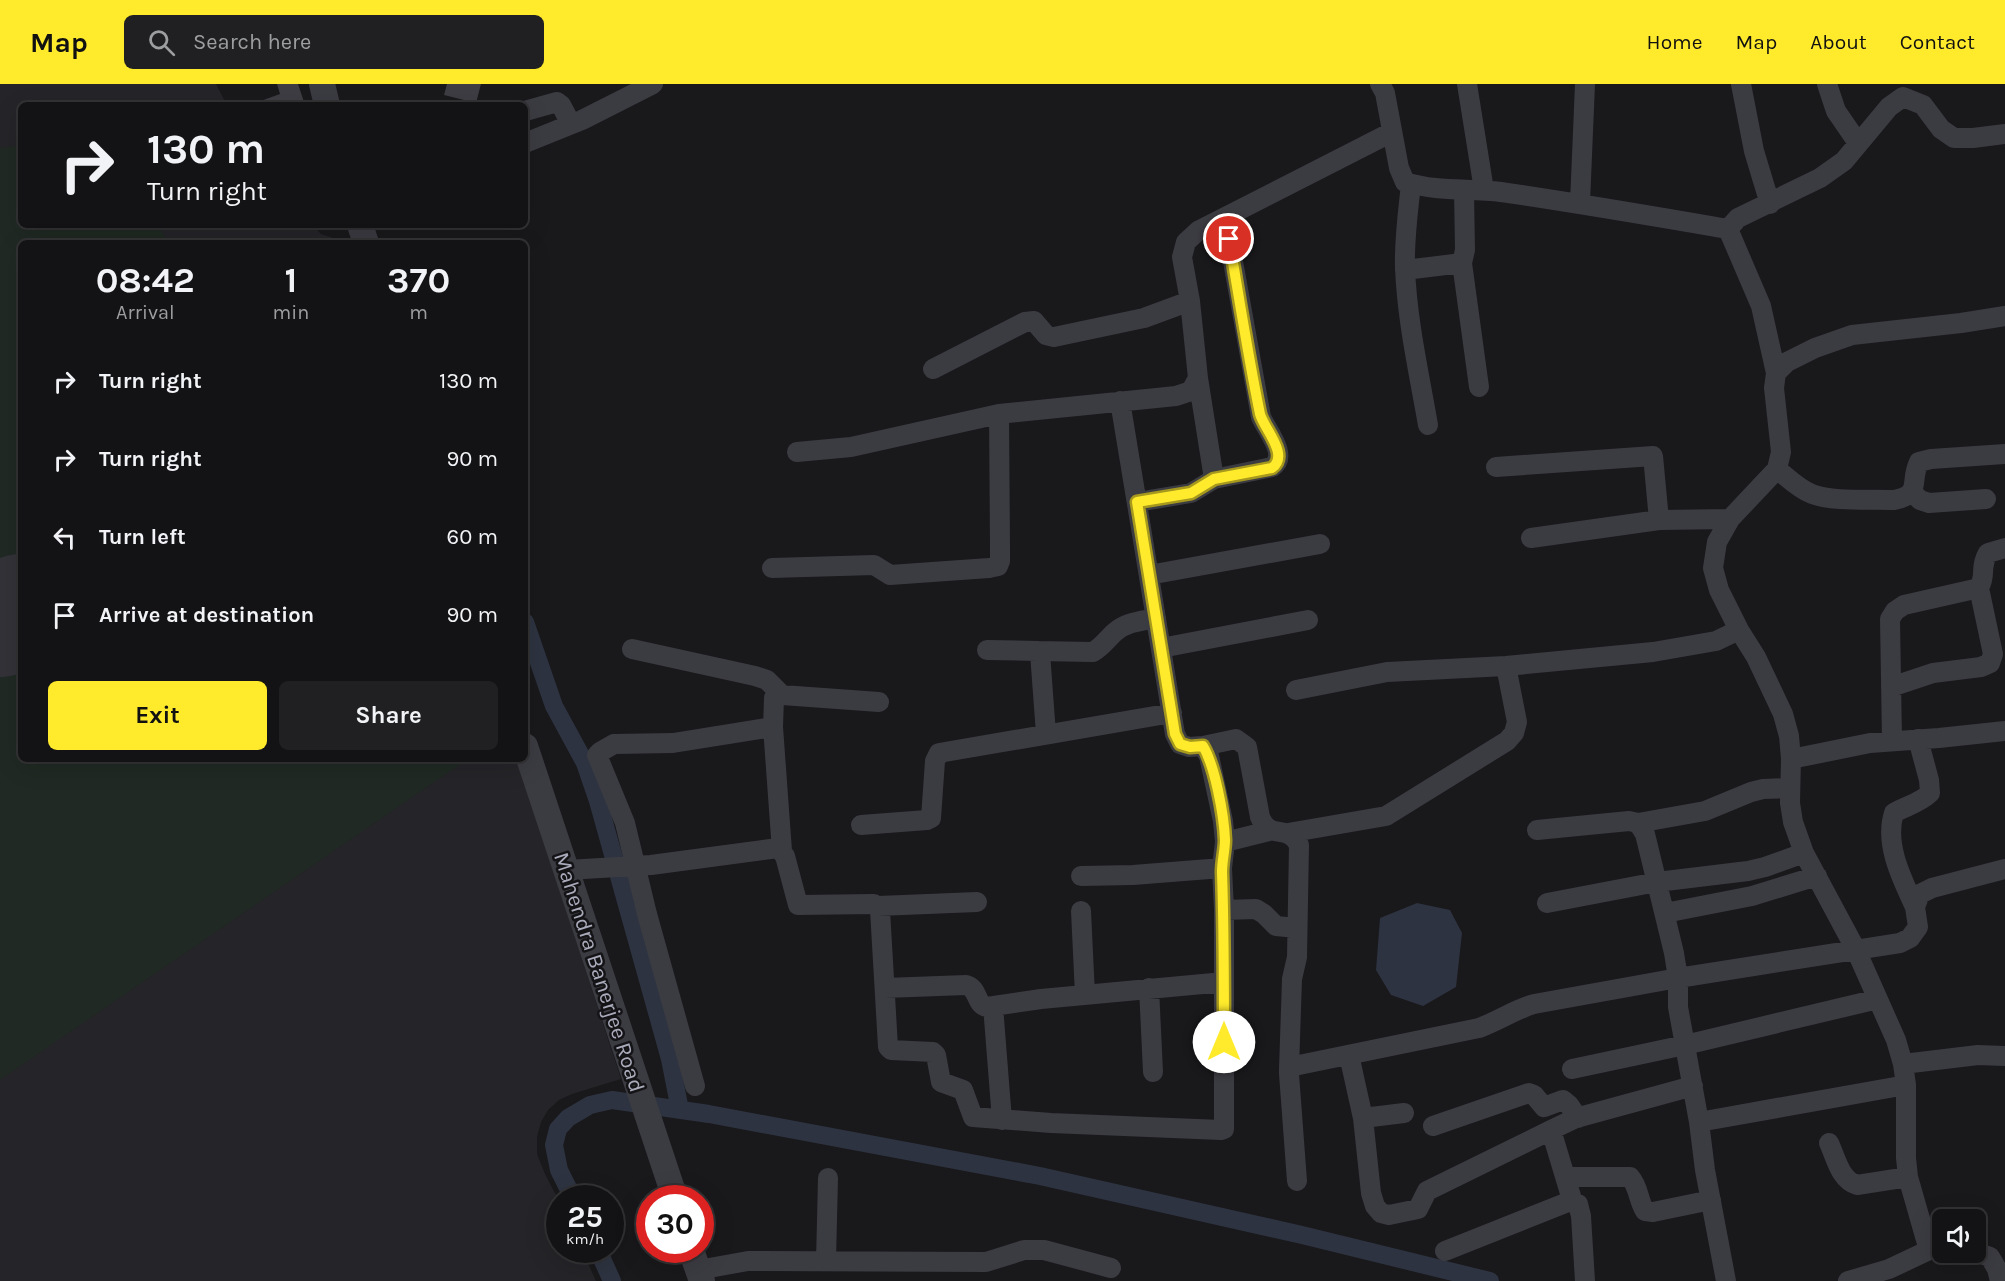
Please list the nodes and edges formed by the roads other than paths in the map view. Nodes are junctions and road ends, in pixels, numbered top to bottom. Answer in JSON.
{"nodes":[{"id":1,"x":322,"y":84,"type":"edge"},
{"id":2,"x":653,"y":84,"type":"edge"},
{"id":3,"x":1380,"y":84,"type":"edge"},
{"id":4,"x":1467,"y":84,"type":"edge"},
{"id":5,"x":1585,"y":84,"type":"edge"},
{"id":6,"x":1741,"y":84,"type":"edge"},
{"id":7,"x":1827,"y":84,"type":"edge"},
{"id":8,"x":634,"y":89,"type":"edge"},
{"id":9,"x":1906,"y":91,"type":"edge"},
{"id":10,"x":326,"y":102,"type":"edge"},
{"id":11,"x":528,"y":110,"type":"edge"},
{"id":12,"x":571,"y":124,"type":"junction"},
{"id":13,"x":1392,"y":132,"type":"junction"},
{"id":14,"x":2005,"y":134,"type":"edge"},
{"id":15,"x":528,"y":142,"type":"edge"},
{"id":16,"x":1858,"y":143,"type":"junction"},
{"id":17,"x":1411,"y":184,"type":"junction"},
{"id":18,"x":1484,"y":190,"type":"junction"},
{"id":19,"x":1464,"y":191,"type":"junction"},
{"id":20,"x":1580,"y":203,"type":"junction"},
{"id":21,"x":1770,"y":204,"type":"junction"},
{"id":22,"x":1225,"y":217,"type":"junction"},
{"id":23,"x":1728,"y":229,"type":"junction"},
{"id":24,"x":1462,"y":263,"type":"junction"},
{"id":25,"x":1405,"y":270,"type":"junction"},
{"id":26,"x":1190,"y":301,"type":"junction"},
{"id":27,"x":2005,"y":316,"type":"edge"},
{"id":28,"x":933,"y":369,"type":"dead end"},
{"id":29,"x":1776,"y":373,"type":"junction"},
{"id":30,"x":1198,"y":378,"type":"junction"},
{"id":31,"x":1479,"y":387,"type":"dead end"},
{"id":32,"x":1120,"y":401,"type":"junction"},
{"id":33,"x":999,"y":414,"type":"junction"},
{"id":34,"x":1428,"y":425,"type":"dead end"},
{"id":35,"x":797,"y":452,"type":"dead end"},
{"id":36,"x":2005,"y":454,"type":"edge"},
{"id":37,"x":1496,"y":466,"type":"dead end"},
{"id":38,"x":1777,"y":469,"type":"junction"},
{"id":39,"x":1214,"y":479,"type":"junction"},
{"id":40,"x":1912,"y":492,"type":"junction"},
{"id":41,"x":1986,"y":499,"type":"dead end"},
{"id":42,"x":1137,"y":502,"type":"junction"},
{"id":43,"x":1730,"y":519,"type":"junction"},
{"id":44,"x":1659,"y":520,"type":"junction"},
{"id":45,"x":1531,"y":538,"type":"dead end"},
{"id":46,"x":1320,"y":544,"type":"dead end"},
{"id":47,"x":2005,"y":548,"type":"edge"},
{"id":48,"x":772,"y":568,"type":"dead end"},
{"id":49,"x":1149,"y":575,"type":"junction"},
{"id":50,"x":1979,"y":588,"type":"junction"},
{"id":51,"x":1156,"y":618,"type":"junction"},
{"id":52,"x":1308,"y":620,"type":"dead end"},
{"id":53,"x":1739,"y":630,"type":"junction"},
{"id":54,"x":1161,"y":648,"type":"junction"},
{"id":55,"x":632,"y":649,"type":"dead end"},
{"id":56,"x":987,"y":650,"type":"dead end"},
{"id":57,"x":1038,"y":651,"type":"junction"},
{"id":58,"x":1998,"y":663,"type":"edge"},
{"id":59,"x":1506,"y":666,"type":"junction"},
{"id":60,"x":1891,"y":687,"type":"junction"},
{"id":61,"x":1296,"y":690,"type":"dead end"},
{"id":62,"x":782,"y":695,"type":"junction"},
{"id":63,"x":879,"y":702,"type":"dead end"},
{"id":64,"x":1172,"y":713,"type":"junction"},
{"id":65,"x":773,"y":727,"type":"junction"},
{"id":66,"x":2005,"y":731,"type":"edge"},
{"id":67,"x":1046,"y":734,"type":"junction"},
{"id":68,"x":1918,"y":740,"type":"junction"},
{"id":69,"x":1892,"y":741,"type":"junction"},
{"id":70,"x":1203,"y":746,"type":"junction"},
{"id":71,"x":528,"y":755,"type":"edge"},
{"id":72,"x":1791,"y":759,"type":"junction"},
{"id":73,"x":1790,"y":788,"type":"junction"},
{"id":74,"x":1638,"y":823,"type":"junction"},
{"id":75,"x":861,"y":825,"type":"dead end"},
{"id":76,"x":1537,"y":830,"type":"dead end"},
{"id":77,"x":1279,"y":832,"type":"junction"},
{"id":78,"x":1225,"y":842,"type":"junction"},
{"id":79,"x":782,"y":851,"type":"junction"},
{"id":80,"x":1804,"y":853,"type":"junction"},
{"id":81,"x":633,"y":867,"type":"junction"},
{"id":82,"x":1222,"y":868,"type":"junction"},
{"id":83,"x":2005,"y":869,"type":"edge"},
{"id":84,"x":567,"y":870,"type":"junction"},
{"id":85,"x":1081,"y":876,"type":"dead end"},
{"id":86,"x":1817,"y":876,"type":"junction"},
{"id":87,"x":1657,"y":882,"type":"junction"},
{"id":88,"x":976,"y":902,"type":"dead end"},
{"id":89,"x":1547,"y":903,"type":"dead end"},
{"id":90,"x":878,"y":906,"type":"junction"},
{"id":91,"x":1916,"y":907,"type":"junction"},
{"id":92,"x":1224,"y":910,"type":"junction"},
{"id":93,"x":1081,"y":911,"type":"dead end"},
{"id":94,"x":1665,"y":913,"type":"junction"},
{"id":95,"x":1297,"y":928,"type":"junction"},
{"id":96,"x":1856,"y":950,"type":"junction"},
{"id":97,"x":1678,"y":978,"type":"junction"},
{"id":98,"x":1224,"y":981,"type":"junction"},
{"id":99,"x":885,"y":988,"type":"junction"},
{"id":100,"x":1149,"y":988,"type":"junction"},
{"id":101,"x":1085,"y":995,"type":"junction"},
{"id":102,"x":1878,"y":999,"type":"junction"},
{"id":103,"x":993,"y":1006,"type":"junction"},
{"id":104,"x":1685,"y":1045,"type":"junction"},
{"id":105,"x":1349,"y":1055,"type":"junction"},
{"id":106,"x":2005,"y":1056,"type":"edge"},
{"id":107,"x":1903,"y":1064,"type":"junction"},
{"id":108,"x":1289,"y":1069,"type":"junction"},
{"id":109,"x":1572,"y":1069,"type":"dead end"},
{"id":110,"x":1153,"y":1071,"type":"dead end"},
{"id":111,"x":695,"y":1086,"type":"dead end"},
{"id":112,"x":1693,"y":1086,"type":"junction"},
{"id":113,"x":1906,"y":1086,"type":"junction"},
{"id":114,"x":1404,"y":1113,"type":"dead end"},
{"id":115,"x":1363,"y":1118,"type":"junction"},
{"id":116,"x":1578,"y":1118,"type":"junction"},
{"id":117,"x":1002,"y":1120,"type":"junction"},
{"id":118,"x":1699,"y":1122,"type":"junction"},
{"id":119,"x":1433,"y":1126,"type":"dead end"},
{"id":120,"x":1551,"y":1130,"type":"junction"},
{"id":121,"x":1829,"y":1143,"type":"dead end"},
{"id":122,"x":1565,"y":1177,"type":"junction"},
{"id":123,"x":1908,"y":1177,"type":"junction"},
{"id":124,"x":828,"y":1178,"type":"dead end"},
{"id":125,"x":1297,"y":1181,"type":"dead end"},
{"id":126,"x":671,"y":1185,"type":"edge"},
{"id":127,"x":1710,"y":1200,"type":"junction"},
{"id":128,"x":1573,"y":1203,"type":"junction"},
{"id":129,"x":1932,"y":1239,"type":"edge"},
{"id":130,"x":1932,"y":1248,"type":"edge"},
{"id":131,"x":1445,"y":1251,"type":"dead end"},
{"id":132,"x":1990,"y":1254,"type":"edge"},
{"id":133,"x":826,"y":1261,"type":"junction"},
{"id":134,"x":697,"y":1267,"type":"edge"},
{"id":135,"x":1111,"y":1268,"type":"dead end"},
{"id":136,"x":1891,"y":1275,"type":"edge"},
{"id":137,"x":1585,"y":1281,"type":"edge"},
{"id":138,"x":1726,"y":1281,"type":"edge"},
{"id":139,"x":1848,"y":1281,"type":"edge"},
{"id":140,"x":2000,"y":1281,"type":"edge"}],
"edges":[{"from":1,"to":10,"type":"street"},
{"from":2,"to":8,"type":"street"},
{"from":3,"to":13,"type":"street"},
{"from":4,"to":18,"type":"street"},
{"from":5,"to":20,"type":"street"},
{"from":6,"to":21,"type":"street"},
{"from":7,"to":16,"type":"street"},
{"from":8,"to":12,"type":"street"},
{"from":9,"to":14,"type":"street"},
{"from":9,"to":16,"type":"street"},
{"from":11,"to":12,"type":"street"},
{"from":12,"to":15,"type":"street"},
{"from":13,"to":17,"type":"street"},
{"from":13,"to":22,"type":"street"},
{"from":16,"to":21,"type":"street"},
{"from":17,"to":19,"type":"street"},
{"from":17,"to":25,"type":"street"},
{"from":18,"to":19,"type":"street"},
{"from":18,"to":20,"type":"street"},
{"from":19,"to":24,"type":"street"},
{"from":20,"to":23,"type":"street"},
{"from":21,"to":23,"type":"street"},
{"from":22,"to":26,"type":"street"},
{"from":22,"to":39,"type":"street"},
{"from":23,"to":29,"type":"street"},
{"from":24,"to":25,"type":"street"},
{"from":24,"to":31,"type":"street"},
{"from":25,"to":34,"type":"street"},
{"from":26,"to":28,"type":"street"},
{"from":26,"to":30,"type":"street"},
{"from":27,"to":29,"type":"street"},
{"from":29,"to":38,"type":"street"},
{"from":30,"to":32,"type":"street"},
{"from":30,"to":39,"type":"street"},
{"from":32,"to":33,"type":"street"},
{"from":32,"to":42,"type":"street"},
{"from":33,"to":35,"type":"street"},
{"from":33,"to":48,"type":"street"},
{"from":36,"to":40,"type":"street"},
{"from":37,"to":44,"type":"street"},
{"from":38,"to":40,"type":"street"},
{"from":38,"to":43,"type":"street"},
{"from":39,"to":42,"type":"street"},
{"from":40,"to":41,"type":"street"},
{"from":42,"to":49,"type":"street"},
{"from":43,"to":44,"type":"street"},
{"from":43,"to":53,"type":"street"},
{"from":44,"to":45,"type":"street"},
{"from":46,"to":49,"type":"street"},
{"from":47,"to":50,"type":"street"},
{"from":49,"to":51,"type":"street"},
{"from":50,"to":58,"type":"street"},
{"from":50,"to":60,"type":"street"},
{"from":51,"to":54,"type":"street"},
{"from":51,"to":57,"type":"street"},
{"from":52,"to":54,"type":"street"},
{"from":53,"to":59,"type":"street"},
{"from":53,"to":72,"type":"street"},
{"from":54,"to":64,"type":"street"},
{"from":55,"to":62,"type":"street"},
{"from":56,"to":57,"type":"street"},
{"from":57,"to":67,"type":"street"},
{"from":58,"to":60,"type":"street"},
{"from":59,"to":61,"type":"street"},
{"from":59,"to":77,"type":"street"},
{"from":60,"to":69,"type":"street"},
{"from":62,"to":63,"type":"street"},
{"from":62,"to":65,"type":"street"},
{"from":64,"to":67,"type":"street"},
{"from":64,"to":70,"type":"street"},
{"from":65,"to":79,"type":"street"},
{"from":65,"to":81,"type":"street"},
{"from":66,"to":68,"type":"street"},
{"from":67,"to":75,"type":"street"},
{"from":68,"to":69,"type":"street"},
{"from":68,"to":91,"type":"street"},
{"from":69,"to":72,"type":"street"},
{"from":70,"to":77,"type":"street"},
{"from":70,"to":78,"type":"street"},
{"from":71,"to":84,"type":"street","name":"Mahendra Banerjee Road"},
{"from":72,"to":73,"type":"street"},
{"from":73,"to":74,"type":"street"},
{"from":73,"to":80,"type":"street"},
{"from":74,"to":76,"type":"street"},
{"from":74,"to":87,"type":"street"},
{"from":77,"to":78,"type":"street"},
{"from":77,"to":95,"type":"street"},
{"from":78,"to":82,"type":"street"},
{"from":79,"to":81,"type":"street"},
{"from":79,"to":90,"type":"street"},
{"from":80,"to":86,"type":"street"},
{"from":80,"to":87,"type":"street"},
{"from":81,"to":84,"type":"street"},
{"from":81,"to":111,"type":"street"},
{"from":82,"to":85,"type":"street"},
{"from":82,"to":92,"type":"street"},
{"from":83,"to":91,"type":"street"},
{"from":84,"to":126,"type":"street","name":"Mahendra Banerjee Road"},
{"from":86,"to":94,"type":"street"},
{"from":86,"to":96,"type":"street"},
{"from":87,"to":89,"type":"street"},
{"from":87,"to":94,"type":"street"},
{"from":88,"to":90,"type":"street"},
{"from":90,"to":99,"type":"street"},
{"from":91,"to":96,"type":"street"},
{"from":92,"to":95,"type":"street"},
{"from":92,"to":98,"type":"street"},
{"from":93,"to":101,"type":"street"},
{"from":94,"to":97,"type":"street"},
{"from":95,"to":108,"type":"street"},
{"from":96,"to":97,"type":"street"},
{"from":96,"to":102,"type":"street"},
{"from":97,"to":104,"type":"street"},
{"from":97,"to":105,"type":"street"},
{"from":98,"to":100,"type":"street"},
{"from":98,"to":117,"type":"street"},
{"from":99,"to":103,"type":"street"},
{"from":99,"to":117,"type":"street"},
{"from":100,"to":101,"type":"street"},
{"from":100,"to":110,"type":"street"},
{"from":101,"to":103,"type":"street"},
{"from":102,"to":104,"type":"street"},
{"from":102,"to":107,"type":"street"},
{"from":103,"to":117,"type":"street"},
{"from":104,"to":109,"type":"street"},
{"from":104,"to":112,"type":"street"},
{"from":105,"to":108,"type":"street"},
{"from":105,"to":115,"type":"street"},
{"from":106,"to":107,"type":"street"},
{"from":107,"to":113,"type":"street"},
{"from":108,"to":125,"type":"street"},
{"from":112,"to":116,"type":"street"},
{"from":112,"to":118,"type":"street"},
{"from":113,"to":118,"type":"street"},
{"from":113,"to":123,"type":"street"},
{"from":114,"to":115,"type":"street"},
{"from":115,"to":120,"type":"street"},
{"from":116,"to":119,"type":"street"},
{"from":116,"to":120,"type":"street"},
{"from":118,"to":127,"type":"street"},
{"from":120,"to":122,"type":"street"},
{"from":121,"to":123,"type":"street"},
{"from":122,"to":127,"type":"street"},
{"from":122,"to":128,"type":"street"},
{"from":123,"to":129,"type":"street"},
{"from":124,"to":133,"type":"street"},
{"from":127,"to":138,"type":"street"},
{"from":128,"to":131,"type":"street"},
{"from":128,"to":137,"type":"street"},
{"from":130,"to":136,"type":"street"},
{"from":132,"to":140,"type":"street"},
{"from":133,"to":134,"type":"street"},
{"from":133,"to":135,"type":"street"},
{"from":136,"to":139,"type":"street"}]}
